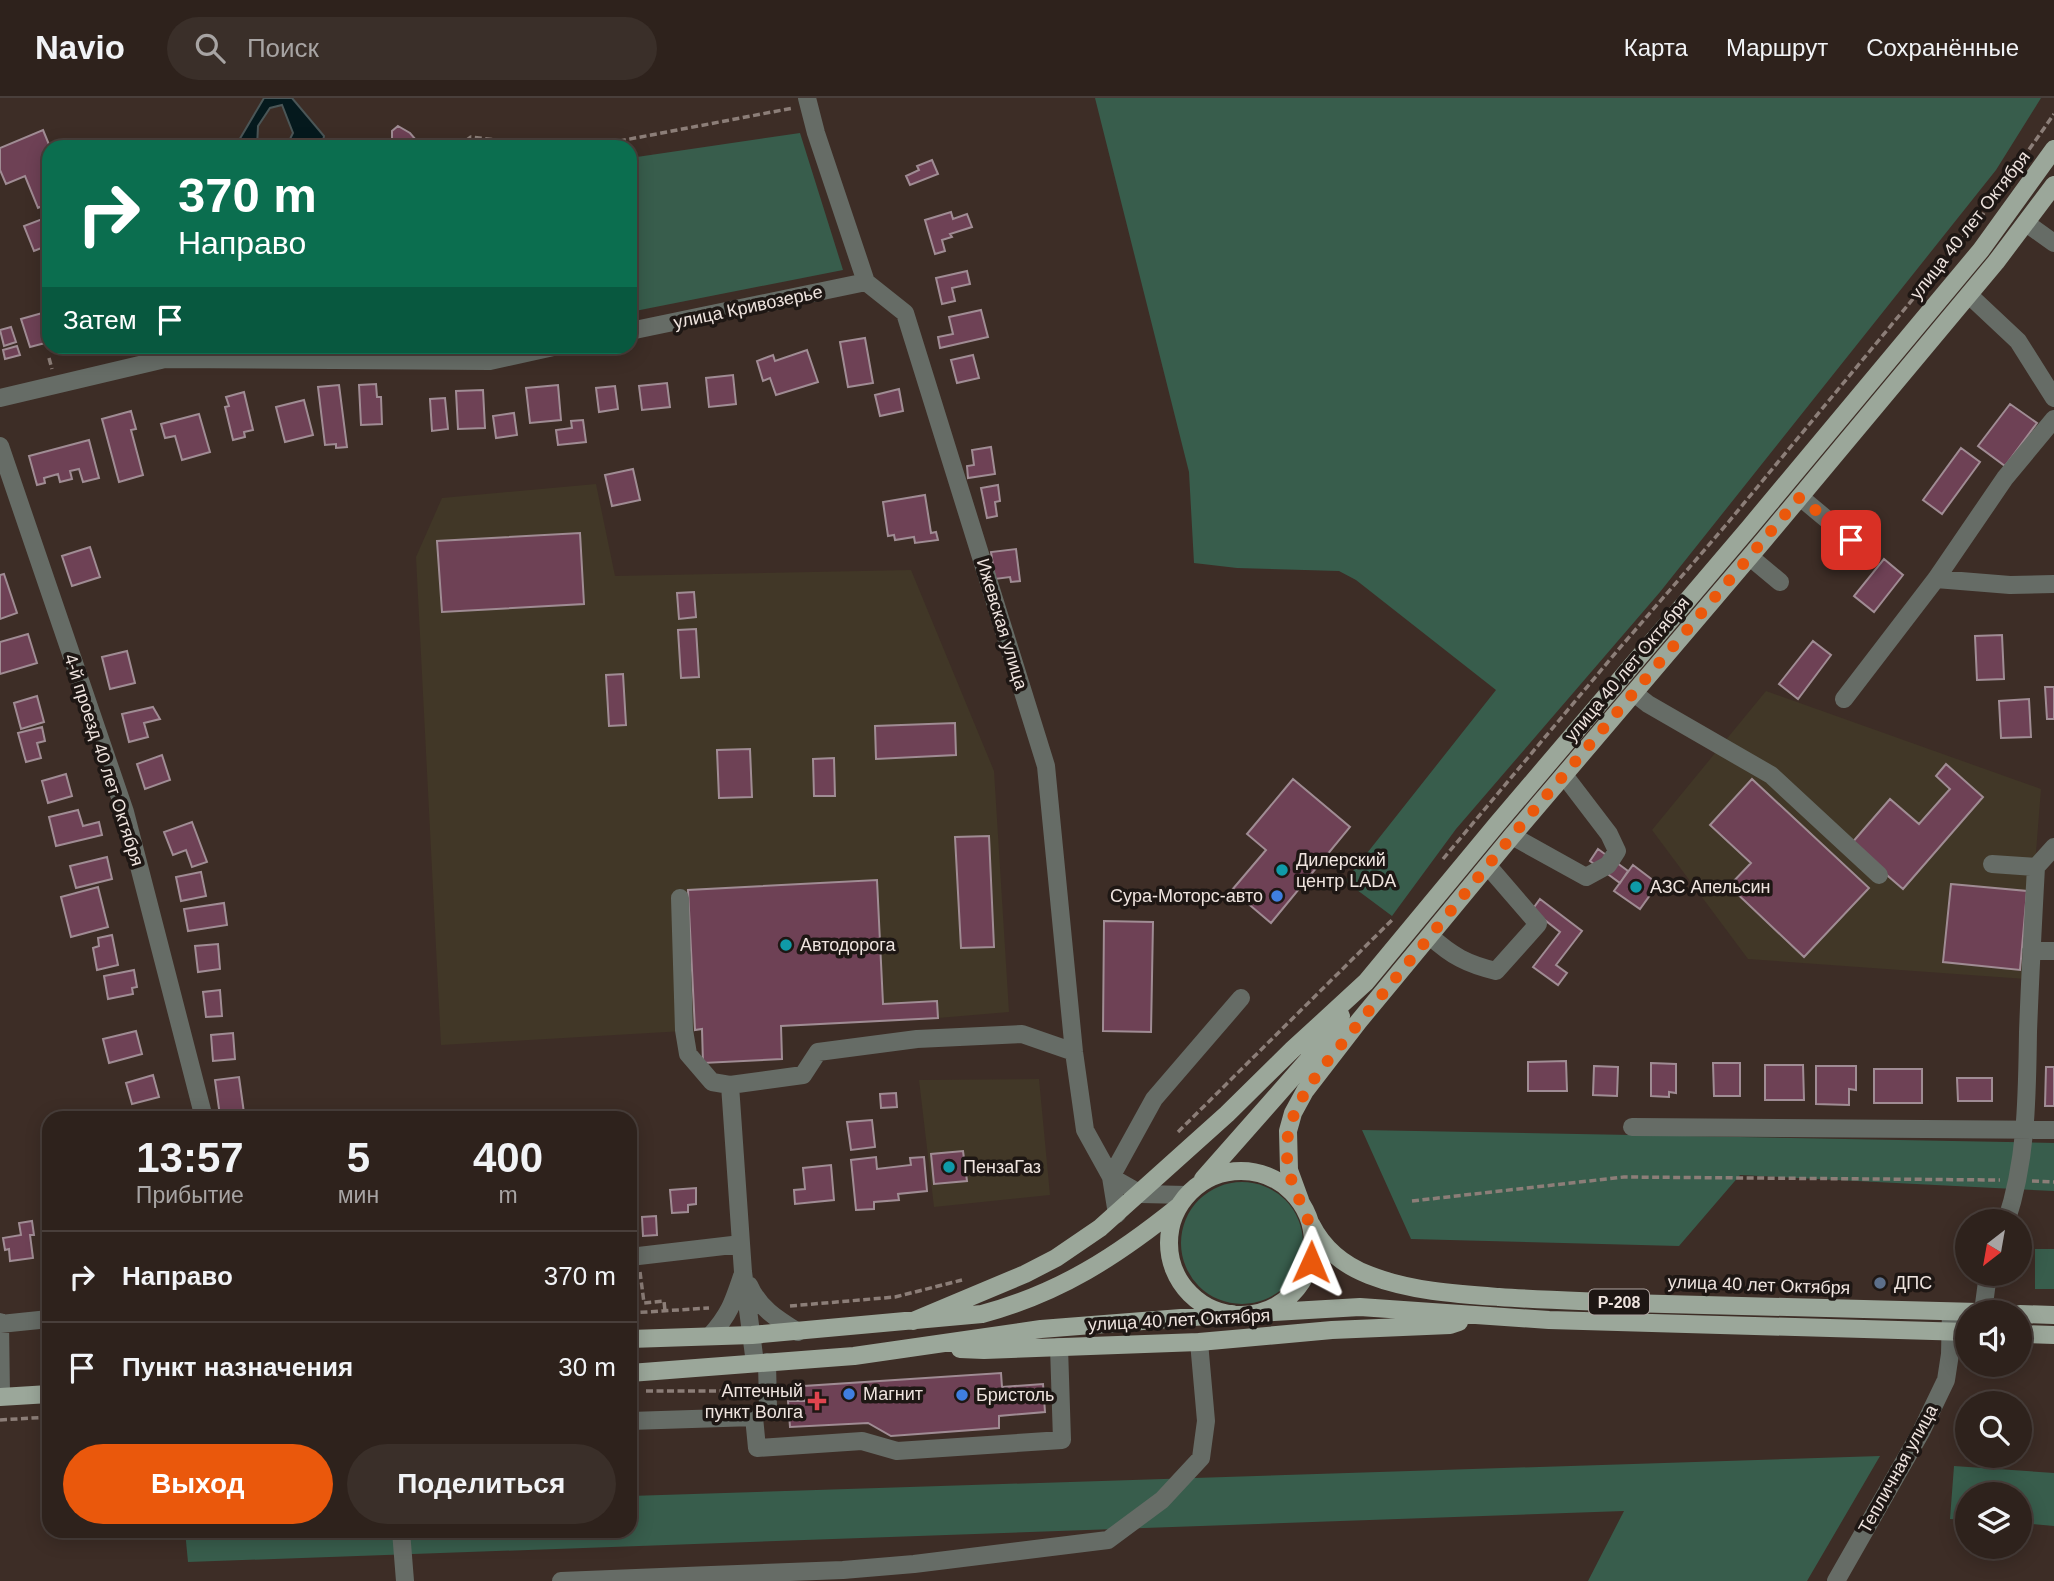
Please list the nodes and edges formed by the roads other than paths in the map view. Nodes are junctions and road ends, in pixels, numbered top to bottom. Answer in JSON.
{"nodes":[{"id":1,"x":808,"y":101,"type":"edge"},
{"id":2,"x":2054,"y":149,"type":"edge"},
{"id":3,"x":2054,"y":185,"type":"edge"},
{"id":4,"x":2026,"y":223,"type":"junction"},
{"id":5,"x":2054,"y":243,"type":"edge"},
{"id":6,"x":866,"y":282,"type":"junction"},
{"id":7,"x":1969,"y":295,"type":"junction"},
{"id":8,"x":637,"y":330,"type":"edge"},
{"id":9,"x":522,"y":354,"type":"edge"},
{"id":10,"x":0,"y":398,"type":"edge"},
{"id":11,"x":2054,"y":398,"type":"edge"},
{"id":12,"x":2054,"y":419,"type":"edge"},
{"id":13,"x":0,"y":446,"type":"edge"},
{"id":14,"x":1800,"y":497,"type":"junction"},
{"id":15,"x":1871,"y":556,"type":"dead end"},
{"id":16,"x":1749,"y":557,"type":"junction"},
{"id":17,"x":1936,"y":579,"type":"junction"},
{"id":18,"x":1780,"y":582,"type":"dead end"},
{"id":19,"x":2054,"y":584,"type":"edge"},
{"id":20,"x":1634,"y":693,"type":"junction"},
{"id":21,"x":1844,"y":699,"type":"dead end"},
{"id":22,"x":1564,"y":775,"type":"junction"},
{"id":23,"x":1512,"y":836,"type":"junction"},
{"id":24,"x":2054,"y":847,"type":"edge"},
{"id":25,"x":1992,"y":864,"type":"dead end"},
{"id":26,"x":1488,"y":866,"type":"junction"},
{"id":27,"x":2036,"y":867,"type":"junction"},
{"id":28,"x":1879,"y":874,"type":"dead end"},
{"id":29,"x":680,"y":898,"type":"dead end"},
{"id":30,"x":1430,"y":936,"type":"junction"},
{"id":31,"x":2031,"y":951,"type":"junction"},
{"id":32,"x":2054,"y":951,"type":"edge"},
{"id":33,"x":1366,"y":982,"type":"junction"},
{"id":34,"x":1241,"y":998,"type":"dead end"},
{"id":35,"x":1074,"y":1052,"type":"junction"},
{"id":36,"x":730,"y":1085,"type":"junction"},
{"id":37,"x":202,"y":1111,"type":"edge"},
{"id":38,"x":1632,"y":1126,"type":"dead end"},
{"id":39,"x":2026,"y":1130,"type":"junction"},
{"id":40,"x":2054,"y":1130,"type":"edge"},
{"id":41,"x":1111,"y":1177,"type":"junction"},
{"id":42,"x":1141,"y":1194,"type":"junction"},
{"id":43,"x":1187,"y":1196,"type":"junction"},
{"id":44,"x":1300,"y":1200,"type":"junction"},
{"id":45,"x":2009,"y":1209,"type":"edge"},
{"id":46,"x":1117,"y":1214,"type":"junction"},
{"id":47,"x":1311,"y":1224,"type":"junction"},
{"id":48,"x":741,"y":1244,"type":"junction"},
{"id":49,"x":637,"y":1257,"type":"edge"},
{"id":50,"x":743,"y":1272,"type":"junction"},
{"id":51,"x":1951,"y":1312,"type":"junction"},
{"id":52,"x":1955,"y":1312,"type":"edge"},
{"id":53,"x":1258,"y":1313,"type":"junction"},
{"id":54,"x":1232,"y":1314,"type":"junction"},
{"id":55,"x":2032,"y":1314,"type":"edge"},
{"id":56,"x":2054,"y":1315,"type":"edge"},
{"id":57,"x":1483,"y":1316,"type":"junction"},
{"id":58,"x":42,"y":1319,"type":"edge"},
{"id":59,"x":913,"y":1321,"type":"junction"},
{"id":60,"x":1955,"y":1322,"type":"edge"},
{"id":61,"x":0,"y":1323,"type":"edge"},
{"id":62,"x":798,"y":1332,"type":"junction"},
{"id":63,"x":1955,"y":1332,"type":"edge"},
{"id":64,"x":2032,"y":1334,"type":"edge"},
{"id":65,"x":752,"y":1335,"type":"junction"},
{"id":66,"x":2054,"y":1335,"type":"edge"},
{"id":67,"x":709,"y":1336,"type":"junction"},
{"id":68,"x":637,"y":1339,"type":"edge"},
{"id":69,"x":1199,"y":1342,"type":"junction"},
{"id":70,"x":1955,"y":1342,"type":"edge"},
{"id":71,"x":918,"y":1347,"type":"junction"},
{"id":72,"x":1059,"y":1348,"type":"junction"},
{"id":73,"x":761,"y":1363,"type":"junction"},
{"id":74,"x":637,"y":1372,"type":"edge"},
{"id":75,"x":42,"y":1394,"type":"edge"},
{"id":76,"x":1,"y":1396,"type":"edge"},
{"id":77,"x":754,"y":1417,"type":"junction"},
{"id":78,"x":637,"y":1421,"type":"edge"},
{"id":79,"x":402,"y":1538,"type":"edge"},
{"id":80,"x":711,"y":1578,"type":"edge"},
{"id":81,"x":405,"y":1581,"type":"edge"},
{"id":82,"x":561,"y":1581,"type":"edge"},
{"id":83,"x":1836,"y":1581,"type":"edge"}],
"edges":[{"from":1,"to":6,"type":"street"},
{"from":2,"to":33,"type":"main road","name":"улица 40 лет Октября"},
{"from":3,"to":4,"type":"main road","name":"улица 40 лет Октября"},
{"from":4,"to":5,"type":"street"},
{"from":4,"to":7,"type":"main road","name":"улица 40 лет Октября"},
{"from":6,"to":8,"type":"street","name":"улица Кривозерье"},
{"from":6,"to":35,"type":"street","name":"Ижевская улица"},
{"from":7,"to":11,"type":"street"},
{"from":7,"to":14,"type":"main road","name":"улица 40 лет Октября"},
{"from":9,"to":10,"type":"street"},
{"from":12,"to":17,"type":"street"},
{"from":13,"to":37,"type":"street","name":"4-й проезд 40 лет Октября"},
{"from":14,"to":15,"type":"street"},
{"from":14,"to":16,"type":"main road","name":"улица 40 лет Октября"},
{"from":16,"to":18,"type":"street"},
{"from":16,"to":20,"type":"main road","name":"улица 40 лет Октября"},
{"from":17,"to":19,"type":"street"},
{"from":17,"to":21,"type":"street"},
{"from":20,"to":22,"type":"main road","name":"улица 40 лет Октября"},
{"from":20,"to":28,"type":"street"},
{"from":22,"to":23,"type":"main road","name":"улица 40 лет Октября"},
{"from":22,"to":23,"type":"street"},
{"from":23,"to":26,"type":"main road","name":"улица 40 лет Октября"},
{"from":24,"to":27,"type":"street"},
{"from":25,"to":27,"type":"street"},
{"from":26,"to":30,"type":"main road","name":"улица 40 лет Октября"},
{"from":26,"to":30,"type":"street"},
{"from":27,"to":31,"type":"street"},
{"from":29,"to":36,"type":"street"},
{"from":30,"to":44,"type":"main road","name":"улица 40 лет Октября"},
{"from":31,"to":32,"type":"street"},
{"from":31,"to":39,"type":"street"},
{"from":33,"to":42,"type":"main road","name":"улица 40 лет Октября"},
{"from":33,"to":43,"type":"main road"},
{"from":34,"to":41,"type":"street"},
{"from":35,"to":36,"type":"street"},
{"from":35,"to":41,"type":"street","name":"Ижевская улица"},
{"from":36,"to":48,"type":"street"},
{"from":38,"to":39,"type":"street"},
{"from":39,"to":40,"type":"street"},
{"from":39,"to":45,"type":"street"},
{"from":41,"to":42,"type":"street"},
{"from":41,"to":46,"type":"street","name":"Ижевская улица"},
{"from":42,"to":43,"type":"street"},
{"from":42,"to":46,"type":"main road","name":"улица 40 лет Октября"},
{"from":43,"to":44,"type":"main road","name":"улица 40 лет Октября"},
{"from":43,"to":54,"type":"main road","name":"улица 40 лет Октября"},
{"from":43,"to":59,"type":"main road","name":"улица 40 лет Октября"},
{"from":44,"to":47,"type":"main road","name":"улица 40 лет Октября"},
{"from":46,"to":59,"type":"main road","name":"улица 40 лет Октября"},
{"from":47,"to":51,"type":"main road","name":"улица 40 лет Октября","number":"Р-208"},
{"from":47,"to":53,"type":"main road","name":"улица 40 лет Октября"},
{"from":48,"to":49,"type":"street"},
{"from":48,"to":50,"type":"street"},
{"from":50,"to":62,"type":"street"},
{"from":50,"to":65,"type":"street"},
{"from":50,"to":67,"type":"street"},
{"from":51,"to":52,"type":"main road","name":"улица 40 лет Октября","number":"Р-208"},
{"from":51,"to":60,"type":"street","name":"Тепличная улица"},
{"from":53,"to":54,"type":"main road","name":"улица 40 лет Октября"},
{"from":53,"to":57,"type":"main road","name":"улица 40 лет Октября","number":"Р-208"},
{"from":54,"to":71,"type":"main road","name":"улица 40 лет Октября"},
{"from":55,"to":56,"type":"main road"},
{"from":57,"to":63,"type":"main road","name":"улица 40 лет Октября","number":"Р-208"},
{"from":57,"to":69,"type":"main road","name":"улица 40 лет Октября","number":"Р-208"},
{"from":58,"to":61,"type":"street"},
{"from":59,"to":62,"type":"main road","name":"улица 40 лет Октября"},
{"from":61,"to":76,"type":"street"},
{"from":62,"to":65,"type":"main road","name":"улица 40 лет Октября"},
{"from":64,"to":66,"type":"main road"},
{"from":65,"to":67,"type":"main road","name":"улица 40 лет Октября"},
{"from":65,"to":73,"type":"street"},
{"from":67,"to":68,"type":"main road","name":"улица 40 лет Октября"},
{"from":69,"to":72,"type":"main road","name":"улица 40 лет Октября","number":"Р-208"},
{"from":69,"to":80,"type":"street"},
{"from":70,"to":83,"type":"street","name":"Тепличная улица"},
{"from":71,"to":72,"type":"main road","name":"улица 40 лет Октября","number":"Р-208"},
{"from":71,"to":73,"type":"main road","name":"улица 40 лет Октября"},
{"from":72,"to":77,"type":"street"},
{"from":73,"to":74,"type":"main road","name":"улица 40 лет Октября"},
{"from":73,"to":77,"type":"street"},
{"from":75,"to":76,"type":"main road"},
{"from":77,"to":78,"type":"street"},
{"from":79,"to":81,"type":"street"},
{"from":80,"to":82,"type":"street"}]}
